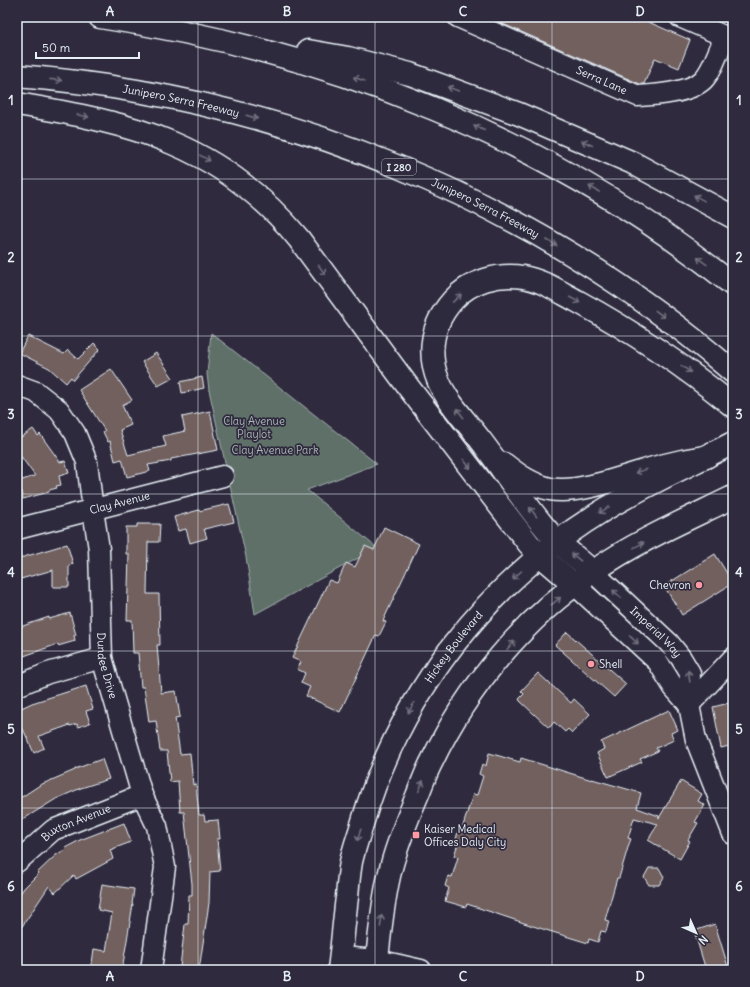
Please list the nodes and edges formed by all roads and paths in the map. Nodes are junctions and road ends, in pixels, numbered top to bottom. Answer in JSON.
{"nodes":[{"id":1,"x":100,"y":17,"type":"edge"},
{"id":2,"x":458,"y":17,"type":"edge"},
{"id":3,"x":680,"y":17,"type":"edge"},
{"id":4,"x":216,"y":38,"type":"junction"},
{"id":5,"x":729,"y":38,"type":"edge"},
{"id":6,"x":17,"y":76,"type":"edge"},
{"id":7,"x":17,"y":104,"type":"edge"},
{"id":8,"x":733,"y":217,"type":"edge"},
{"id":9,"x":733,"y":285,"type":"edge"},
{"id":10,"x":733,"y":372,"type":"edge"},
{"id":11,"x":17,"y":385,"type":"edge"},
{"id":12,"x":733,"y":406,"type":"edge"},
{"id":13,"x":733,"y":443,"type":"edge"},
{"id":14,"x":484,"y":444,"type":"junction"},
{"id":15,"x":706,"y":457,"type":"junction"},
{"id":16,"x":223,"y":476,"type":"dead end"},
{"id":17,"x":733,"y":497,"type":"edge"},
{"id":18,"x":93,"y":510,"type":"junction"},
{"id":19,"x":17,"y":529,"type":"edge"},
{"id":20,"x":559,"y":542,"type":"junction"},
{"id":21,"x":541,"y":556,"type":"junction"},
{"id":22,"x":593,"y":572,"type":"junction"},
{"id":23,"x":575,"y":585,"type":"junction"},
{"id":24,"x":102,"y":658,"type":"junction"},
{"id":25,"x":733,"y":658,"type":"edge"},
{"id":26,"x":17,"y":686,"type":"edge"},
{"id":27,"x":689,"y":705,"type":"junction"},
{"id":28,"x":142,"y":795,"type":"junction"},
{"id":29,"x":733,"y":834,"type":"edge"},
{"id":30,"x":17,"y":862,"type":"edge"},
{"id":31,"x":340,"y":963,"type":"edge"},
{"id":32,"x":376,"y":965,"type":"edge"},
{"id":33,"x":151,"y":970,"type":"edge"},
{"id":34,"x":421,"y":970,"type":"edge"}],
"edges":[{"from":1,"to":4,"type":"main road"},
{"from":2,"to":5,"type":"street","name":"Serra Lane"},
{"from":3,"to":5,"type":"street"},
{"from":8,"to":4,"type":"main road","one_way":true},
{"from":9,"to":4,"type":"main road","one_way":true},
{"from":6,"to":10,"type":"main road","name":"Junipero Serra Freeway","number":"I 280","one_way":true},
{"from":7,"to":21,"type":"main road","one_way":true},
{"from":11,"to":18,"type":"street","name":"Dundee Drive"},
{"from":14,"to":12,"type":"main road","one_way":true},
{"from":13,"to":15,"type":"main road","name":"Hickey Boulevard"},
{"from":15,"to":14,"type":"main road","one_way":true},
{"from":20,"to":14,"type":"main road","one_way":true},
{"from":15,"to":20,"type":"main road","name":"Hickey Boulevard","one_way":true},
{"from":16,"to":18,"type":"street","name":"Clay Avenue"},
{"from":22,"to":17,"type":"main road","one_way":true},
{"from":18,"to":19,"type":"street","name":"Clay Avenue"},
{"from":18,"to":24,"type":"street","name":"Dundee Drive"},
{"from":20,"to":21,"type":"main road","name":"Hickey Boulevard"},
{"from":22,"to":20,"type":"main road","one_way":true},
{"from":21,"to":23,"type":"main road"},
{"from":21,"to":31,"type":"main road","name":"Hickey Boulevard","one_way":true},
{"from":22,"to":23,"type":"main road"},
{"from":27,"to":22,"type":"street","name":"Imperial Way","one_way":true},
{"from":23,"to":27,"type":"street","name":"Imperial Way","one_way":true},
{"from":32,"to":23,"type":"main road","one_way":true},
{"from":24,"to":26,"type":"street"},
{"from":24,"to":28,"type":"street","name":"Dundee Drive"},
{"from":25,"to":27,"type":"street"},
{"from":27,"to":29,"type":"street","name":"Imperial Way"},
{"from":28,"to":30,"type":"street","name":"Buxton Avenue"},
{"from":28,"to":33,"type":"street","name":"Dundee Drive"},
{"from":31,"to":32,"type":"street"},
{"from":32,"to":34,"type":"street"}]}
